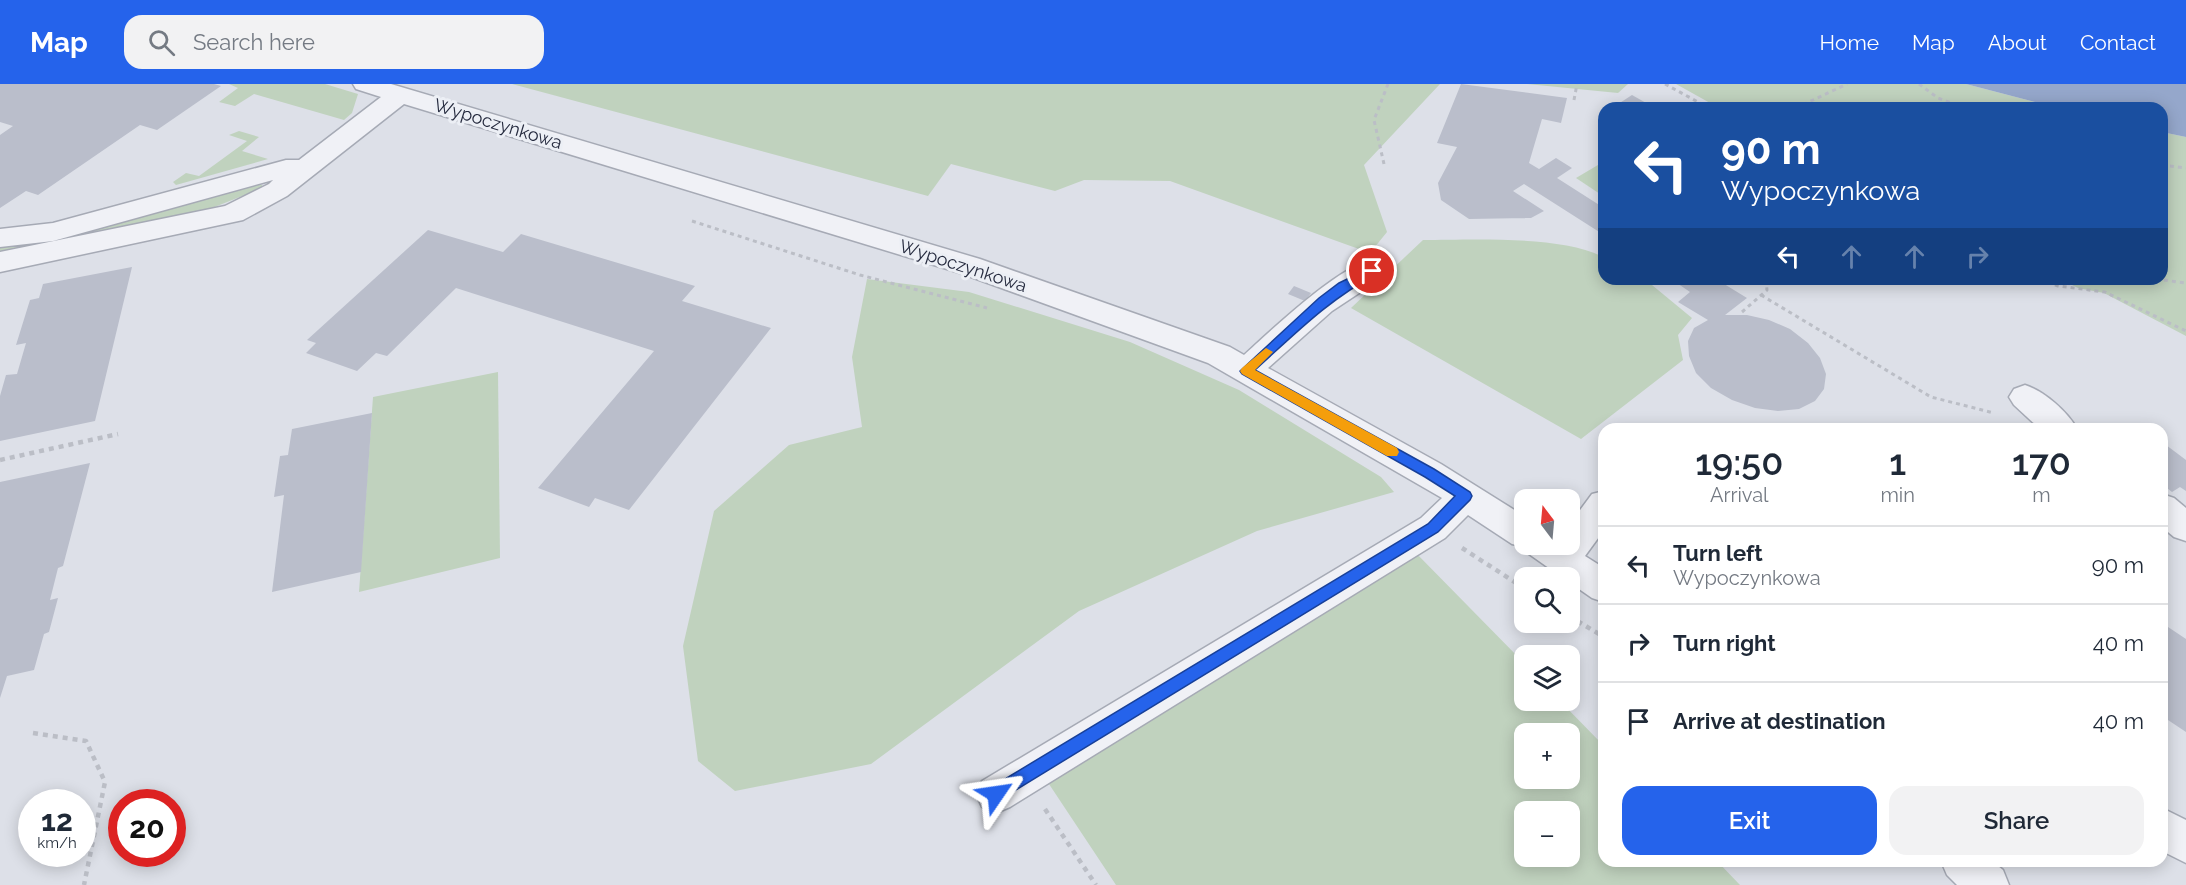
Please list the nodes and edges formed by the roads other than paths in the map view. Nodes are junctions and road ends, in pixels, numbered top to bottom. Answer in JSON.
{"nodes":[{"id":1,"x":365,"y":84,"type":"edge"},
{"id":2,"x":399,"y":94,"type":"junction"},
{"id":3,"x":309,"y":168,"type":"junction"},
{"id":4,"x":0,"y":238,"type":"edge"},
{"id":5,"x":0,"y":262,"type":"edge"},
{"id":6,"x":1372,"y":271,"type":"dead end"},
{"id":7,"x":1246,"y":371,"type":"junction"},
{"id":8,"x":2025,"y":397,"type":"dead end"},
{"id":9,"x":2054,"y":423,"type":"edge"},
{"id":10,"x":1465,"y":496,"type":"junction"},
{"id":11,"x":1598,"y":510,"type":"edge"},
{"id":12,"x":2168,"y":513,"type":"edge"},
{"id":13,"x":1580,"y":526,"type":"edge"},
{"id":14,"x":2186,"y":527,"type":"edge"},
{"id":15,"x":1514,"y":528,"type":"edge"},
{"id":16,"x":1556,"y":555,"type":"edge"},
{"id":17,"x":1598,"y":583,"type":"edge"},
{"id":18,"x":1009,"y":785,"type":"road end"},
{"id":19,"x":2168,"y":832,"type":"edge"},
{"id":20,"x":2186,"y":843,"type":"edge"},
{"id":21,"x":1968,"y":867,"type":"edge"},
{"id":22,"x":1988,"y":885,"type":"edge"}],
"edges":[{"from":1,"to":2,"type":"street","name":"Wypoczynkowa"},
{"from":2,"to":3,"type":"street"},
{"from":2,"to":7,"type":"street","name":"Wypoczynkowa"},
{"from":3,"to":4,"type":"street"},
{"from":3,"to":5,"type":"street"},
{"from":6,"to":7,"type":"street"},
{"from":7,"to":10,"type":"street","name":"Wypoczynkowa"},
{"from":8,"to":9,"type":"street"},
{"from":10,"to":15,"type":"street","name":"Wypoczynkowa"},
{"from":10,"to":18,"type":"street"},
{"from":11,"to":13,"type":"street"},
{"from":12,"to":14,"type":"street"},
{"from":16,"to":17,"type":"street"},
{"from":19,"to":20,"type":"street"},
{"from":21,"to":22,"type":"street"}]}
